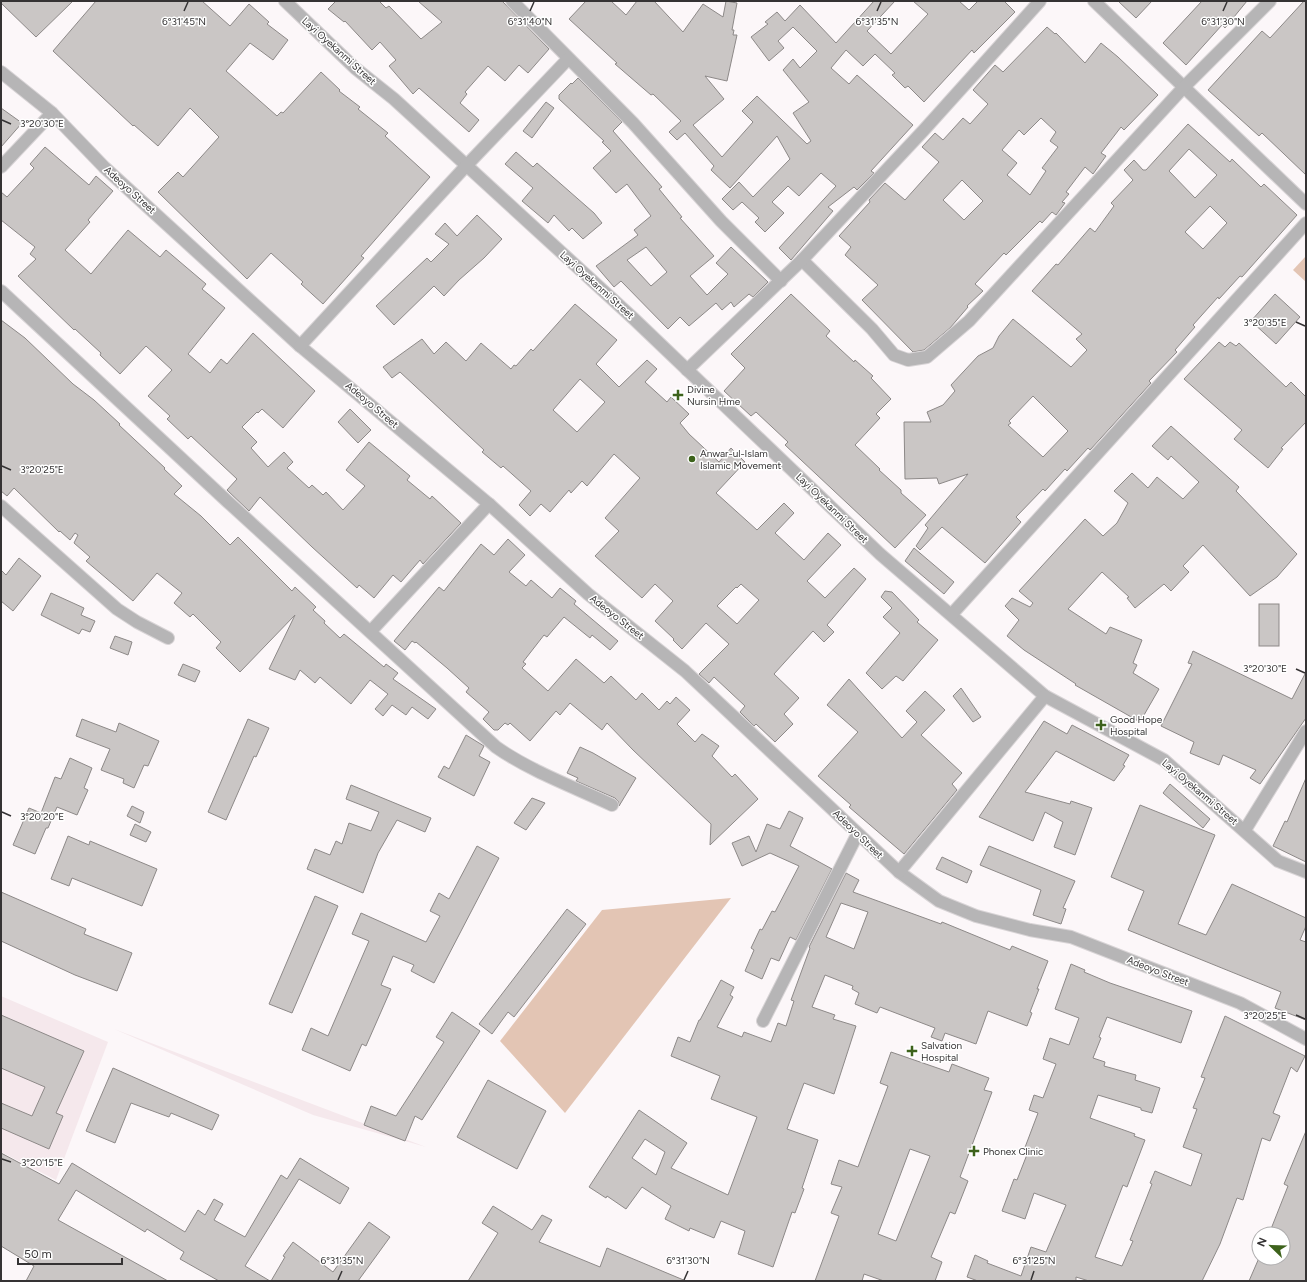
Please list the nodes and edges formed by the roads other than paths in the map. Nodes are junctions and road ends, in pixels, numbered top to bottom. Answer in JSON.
{"nodes":[{"id":1,"x":285,"y":1,"type":"edge"},
{"id":2,"x":512,"y":1,"type":"edge"},
{"id":3,"x":1040,"y":1,"type":"edge"},
{"id":4,"x":1094,"y":1,"type":"edge"},
{"id":5,"x":1270,"y":1,"type":"edge"},
{"id":6,"x":568,"y":59,"type":"junction"},
{"id":7,"x":1,"y":72,"type":"edge"},
{"id":8,"x":1183,"y":88,"type":"junction"},
{"id":9,"x":52,"y":113,"type":"junction"},
{"id":10,"x":466,"y":166,"type":"junction"},
{"id":11,"x":1,"y":167,"type":"edge"},
{"id":12,"x":1306,"y":204,"type":"edge"},
{"id":13,"x":1306,"y":223,"type":"edge"},
{"id":14,"x":802,"y":260,"type":"junction"},
{"id":15,"x":781,"y":281,"type":"junction"},
{"id":16,"x":1,"y":291,"type":"edge"},
{"id":17,"x":300,"y":346,"type":"junction"},
{"id":18,"x":687,"y":370,"type":"junction"},
{"id":19,"x":489,"y":504,"type":"junction"},
{"id":20,"x":1,"y":506,"type":"edge"},
{"id":21,"x":952,"y":614,"type":"junction"},
{"id":22,"x":371,"y":631,"type":"junction"},
{"id":23,"x":168,"y":638,"type":"dead end"},
{"id":24,"x":1045,"y":696,"type":"junction"},
{"id":25,"x":1306,"y":731,"type":"edge"},
{"id":26,"x":612,"y":805,"type":"dead end"},
{"id":27,"x":1245,"y":830,"type":"junction"},
{"id":28,"x":857,"y":835,"type":"junction"},
{"id":29,"x":898,"y":872,"type":"junction"},
{"id":30,"x":1306,"y":872,"type":"edge"},
{"id":31,"x":763,"y":1021,"type":"dead end"},
{"id":32,"x":1306,"y":1039,"type":"edge"}],
"edges":[{"from":1,"to":10,"type":"street","name":"Layi Oyekanmi Street"},
{"from":2,"to":6,"type":"street"},
{"from":3,"to":14,"type":"street"},
{"from":4,"to":8,"type":"street"},
{"from":5,"to":8,"type":"street"},
{"from":6,"to":10,"type":"street"},
{"from":6,"to":15,"type":"street"},
{"from":7,"to":9,"type":"street","name":"Adeoyo Street"},
{"from":8,"to":12,"type":"street"},
{"from":8,"to":14,"type":"street"},
{"from":9,"to":11,"type":"street"},
{"from":9,"to":17,"type":"street","name":"Adeoyo Street"},
{"from":10,"to":17,"type":"street"},
{"from":10,"to":18,"type":"street","name":"Layi Oyekanmi Street"},
{"from":13,"to":21,"type":"street"},
{"from":14,"to":15,"type":"street"},
{"from":15,"to":18,"type":"street"},
{"from":16,"to":22,"type":"street"},
{"from":17,"to":19,"type":"street","name":"Adeoyo Street"},
{"from":18,"to":21,"type":"street","name":"Layi Oyekanmi Street"},
{"from":19,"to":22,"type":"street"},
{"from":19,"to":28,"type":"street","name":"Adeoyo Street"},
{"from":20,"to":23,"type":"street"},
{"from":21,"to":24,"type":"street","name":"Layi Oyekanmi Street"},
{"from":22,"to":26,"type":"street"},
{"from":24,"to":27,"type":"street","name":"Layi Oyekanmi Street"},
{"from":24,"to":29,"type":"street"},
{"from":25,"to":27,"type":"street"},
{"from":27,"to":30,"type":"street","name":"Layi Oyekanmi Street"},
{"from":28,"to":29,"type":"street","name":"Adeoyo Street"},
{"from":28,"to":31,"type":"street"},
{"from":29,"to":32,"type":"street","name":"Adeoyo Street"}]}
